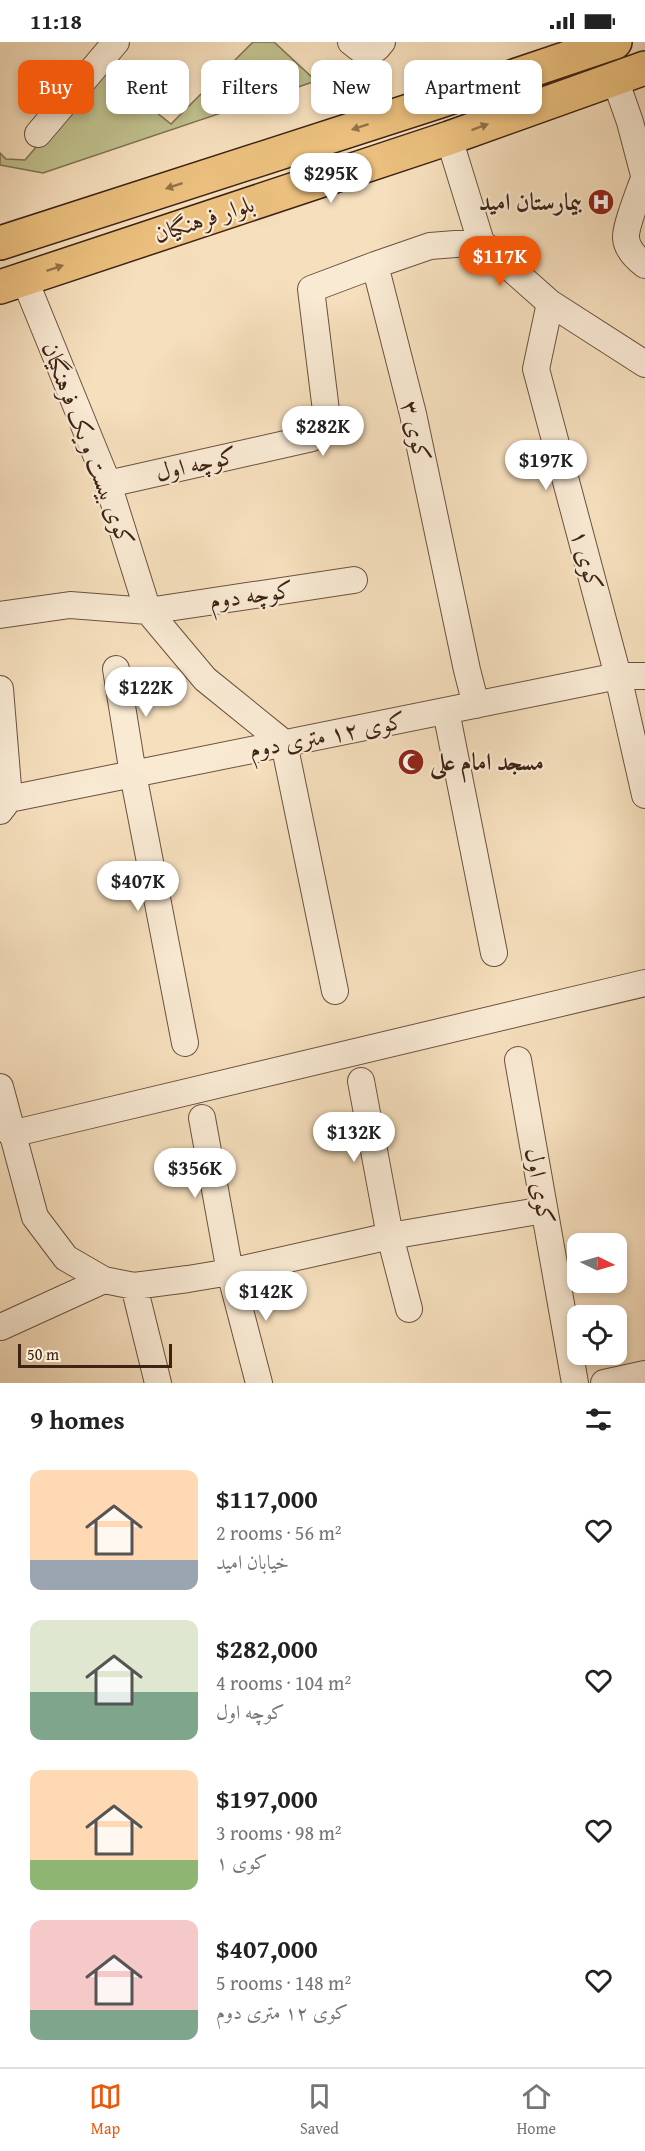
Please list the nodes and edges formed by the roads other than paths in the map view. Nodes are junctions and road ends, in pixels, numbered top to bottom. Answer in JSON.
{"nodes":[{"id":1,"x":116,"y":42,"type":"edge"},
{"id":2,"x":351,"y":42,"type":"edge"},
{"id":3,"x":382,"y":42,"type":"edge"},
{"id":4,"x":615,"y":42,"type":"edge"},
{"id":5,"x":630,"y":74,"type":"edge"},
{"id":6,"x":38,"y":134,"type":"dead end"},
{"id":7,"x":448,"y":138,"type":"junction"},
{"id":8,"x":645,"y":178,"type":"edge"},
{"id":9,"x":4,"y":239,"type":"edge"},
{"id":10,"x":481,"y":242,"type":"junction"},
{"id":11,"x":375,"y":264,"type":"junction"},
{"id":12,"x":645,"y":265,"type":"edge"},
{"id":13,"x":12,"y":282,"type":"edge"},
{"id":14,"x":550,"y":303,"type":"junction"},
{"id":15,"x":645,"y":364,"type":"edge"},
{"id":16,"x":108,"y":484,"type":"junction"},
{"id":17,"x":354,"y":580,"type":"dead end"},
{"id":18,"x":148,"y":611,"type":"junction"},
{"id":19,"x":0,"y":615,"type":"edge"},
{"id":20,"x":116,"y":669,"type":"dead end"},
{"id":21,"x":618,"y":676,"type":"junction"},
{"id":22,"x":645,"y":676,"type":"edge"},
{"id":23,"x":0,"y":689,"type":"edge"},
{"id":24,"x":476,"y":705,"type":"junction"},
{"id":25,"x":446,"y":711,"type":"junction"},
{"id":26,"x":284,"y":743,"type":"junction"},
{"id":27,"x":134,"y":774,"type":"junction"},
{"id":28,"x":645,"y":795,"type":"edge"},
{"id":29,"x":4,"y":805,"type":"edge"},
{"id":30,"x":494,"y":953,"type":"dead end"},
{"id":31,"x":645,"y":983,"type":"edge"},
{"id":32,"x":334,"y":991,"type":"dead end"},
{"id":33,"x":185,"y":1043,"type":"dead end"},
{"id":34,"x":518,"y":1060,"type":"dead end"},
{"id":35,"x":361,"y":1081,"type":"dead end"},
{"id":36,"x":0,"y":1087,"type":"edge"},
{"id":37,"x":202,"y":1118,"type":"dead end"},
{"id":38,"x":11,"y":1134,"type":"junction"},
{"id":39,"x":544,"y":1209,"type":"junction"},
{"id":40,"x":390,"y":1236,"type":"junction"},
{"id":41,"x":230,"y":1272,"type":"junction"},
{"id":42,"x":104,"y":1280,"type":"junction"},
{"id":43,"x":134,"y":1286,"type":"junction"},
{"id":44,"x":408,"y":1309,"type":"dead end"},
{"id":45,"x":1,"y":1327,"type":"edge"},
{"id":46,"x":645,"y":1374,"type":"edge"},
{"id":47,"x":158,"y":1383,"type":"edge"},
{"id":48,"x":259,"y":1383,"type":"edge"},
{"id":49,"x":575,"y":1383,"type":"edge"},
{"id":50,"x":604,"y":1383,"type":"edge"}],
"edges":[{"from":1,"to":6,"type":"street"},
{"from":2,"to":3,"type":"street"},
{"from":4,"to":9,"type":"main road","name":"بلوار فرهنگیان","one_way":true},
{"from":7,"to":5,"type":"main road","name":"بلوار فرهنگیان","one_way":true},
{"from":5,"to":8,"type":"street"},
{"from":7,"to":10,"type":"street"},
{"from":13,"to":7,"type":"main road","name":"بلوار فرهنگیان","one_way":true},
{"from":8,"to":12,"type":"street"},
{"from":10,"to":11,"type":"street"},
{"from":10,"to":14,"type":"street"},
{"from":11,"to":16,"type":"street","name":"کوچه اول"},
{"from":11,"to":24,"type":"street","name":"کوی ۳"},
{"from":13,"to":16,"type":"street","name":"کوی بیست و یک فرهنگیان"},
{"from":14,"to":15,"type":"street"},
{"from":14,"to":21,"type":"street","name":"کوی ۱"},
{"from":16,"to":18,"type":"street","name":"کوی بیست و یک فرهنگیان"},
{"from":17,"to":18,"type":"street","name":"کوچه دوم"},
{"from":18,"to":19,"type":"street","name":"کوچه دوم"},
{"from":18,"to":26,"type":"street"},
{"from":20,"to":27,"type":"street"},
{"from":21,"to":22,"type":"street","name":"کوی ۱۲ متری دوم"},
{"from":21,"to":24,"type":"street","name":"کوی ۱۲ متری دوم"},
{"from":21,"to":28,"type":"street","name":"کوی ۱"},
{"from":23,"to":29,"type":"street"},
{"from":24,"to":25,"type":"street","name":"کوی ۱۲ متری دوم"},
{"from":25,"to":26,"type":"street","name":"کوی ۱۲ متری دوم"},
{"from":25,"to":30,"type":"street"},
{"from":26,"to":27,"type":"street","name":"کوی ۱۲ متری دوم"},
{"from":26,"to":32,"type":"street"},
{"from":27,"to":29,"type":"street","name":"کوی ۱۲ متری دوم"},
{"from":27,"to":33,"type":"street"},
{"from":31,"to":38,"type":"street"},
{"from":34,"to":39,"type":"street","name":"کوی اول"},
{"from":35,"to":40,"type":"street"},
{"from":36,"to":38,"type":"street"},
{"from":37,"to":41,"type":"street"},
{"from":38,"to":42,"type":"street"},
{"from":39,"to":40,"type":"street"},
{"from":39,"to":49,"type":"street","name":"کوی اول"},
{"from":40,"to":41,"type":"street"},
{"from":40,"to":44,"type":"street"},
{"from":41,"to":43,"type":"street"},
{"from":41,"to":48,"type":"street"},
{"from":42,"to":43,"type":"street"},
{"from":42,"to":45,"type":"street"},
{"from":43,"to":47,"type":"street"},
{"from":46,"to":50,"type":"street"}]}
